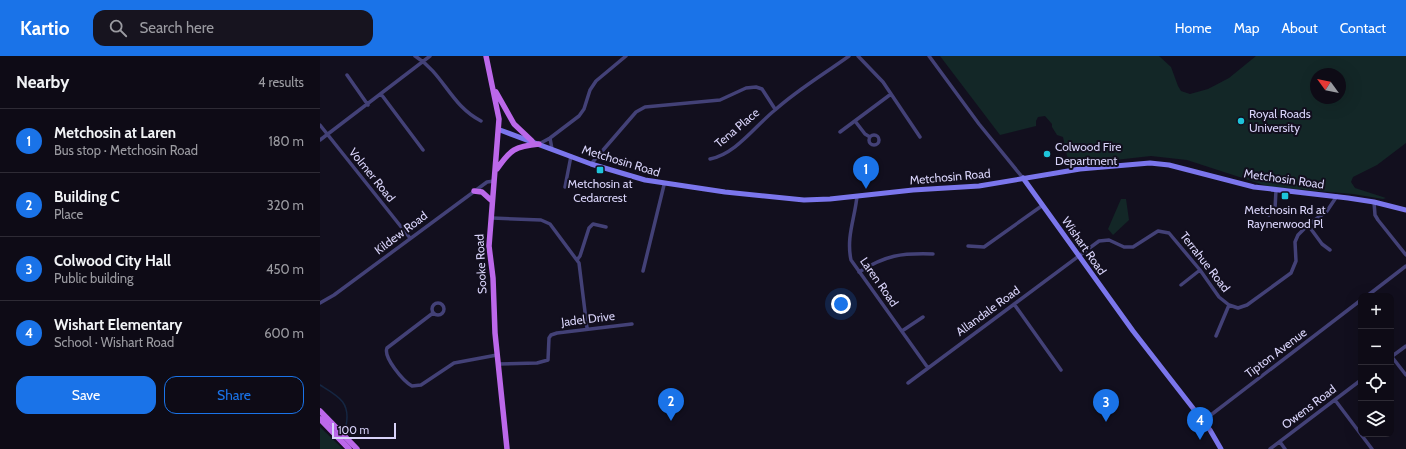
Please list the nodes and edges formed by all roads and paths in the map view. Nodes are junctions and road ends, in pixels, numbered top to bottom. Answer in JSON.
{"nodes":[{"id":1,"x":415,"y":56,"type":"edge"},
{"id":2,"x":430,"y":56,"type":"edge"},
{"id":3,"x":486,"y":56,"type":"edge"},
{"id":4,"x":626,"y":56,"type":"edge"},
{"id":5,"x":849,"y":56,"type":"edge"},
{"id":6,"x":858,"y":56,"type":"edge"},
{"id":7,"x":930,"y":56,"type":"edge"},
{"id":8,"x":619,"y":58,"type":"edge"},
{"id":9,"x":423,"y":61,"type":"junction"},
{"id":10,"x":347,"y":75,"type":"dead end"},
{"id":11,"x":492,"y":84,"type":"junction"},
{"id":12,"x":382,"y":94,"type":"junction"},
{"id":13,"x":891,"y":94,"type":"junction"},
{"id":14,"x":368,"y":105,"type":"junction"},
{"id":15,"x":775,"y":109,"type":"junction"},
{"id":16,"x":481,"y":121,"type":"dead end"},
{"id":17,"x":855,"y":121,"type":"junction"},
{"id":18,"x":320,"y":125,"type":"edge"},
{"id":19,"x":500,"y":130,"type":"junction"},
{"id":20,"x":840,"y":132,"type":"dead end"},
{"id":21,"x":327,"y":135,"type":"junction"},
{"id":22,"x":870,"y":137,"type":"dead end"},
{"id":23,"x":920,"y":137,"type":"dead end"},
{"id":24,"x":550,"y":138,"type":"junction"},
{"id":25,"x":320,"y":140,"type":"edge"},
{"id":26,"x":532,"y":141,"type":"junction"},
{"id":27,"x":539,"y":144,"type":"junction"},
{"id":28,"x":552,"y":149,"type":"junction"},
{"id":29,"x":423,"y":150,"type":"dead end"},
{"id":30,"x":571,"y":156,"type":"junction"},
{"id":31,"x":710,"y":159,"type":"dead end"},
{"id":32,"x":591,"y":164,"type":"junction"},
{"id":33,"x":495,"y":171,"type":"junction"},
{"id":34,"x":1023,"y":178,"type":"junction"},
{"id":35,"x":494,"y":181,"type":"junction"},
{"id":36,"x":664,"y":185,"type":"junction"},
{"id":37,"x":565,"y":187,"type":"dead end"},
{"id":38,"x":1276,"y":190,"type":"junction"},
{"id":39,"x":474,"y":191,"type":"junction"},
{"id":40,"x":857,"y":196,"type":"junction"},
{"id":41,"x":1337,"y":196,"type":"junction"},
{"id":42,"x":492,"y":201,"type":"junction"},
{"id":43,"x":1374,"y":202,"type":"junction"},
{"id":44,"x":1042,"y":205,"type":"junction"},
{"id":45,"x":1406,"y":210,"type":"edge"},
{"id":46,"x":1269,"y":215,"type":"dead end"},
{"id":47,"x":492,"y":218,"type":"junction"},
{"id":48,"x":1308,"y":225,"type":"junction"},
{"id":49,"x":606,"y":227,"type":"dead end"},
{"id":50,"x":410,"y":238,"type":"junction"},
{"id":51,"x":968,"y":246,"type":"dead end"},
{"id":52,"x":1330,"y":250,"type":"dead end"},
{"id":53,"x":933,"y":254,"type":"dead end"},
{"id":54,"x":1406,"y":255,"type":"edge"},
{"id":55,"x":1080,"y":256,"type":"junction"},
{"id":56,"x":577,"y":260,"type":"junction"},
{"id":57,"x":1406,"y":266,"type":"edge"},
{"id":58,"x":1200,"y":270,"type":"junction"},
{"id":59,"x":643,"y":271,"type":"dead end"},
{"id":60,"x":859,"y":272,"type":"junction"},
{"id":61,"x":1180,"y":286,"type":"dead end"},
{"id":62,"x":1371,"y":293,"type":"edge"},
{"id":63,"x":1358,"y":302,"type":"edge"},
{"id":64,"x":320,"y":303,"type":"edge"},
{"id":65,"x":1014,"y":304,"type":"junction"},
{"id":66,"x":1229,"y":305,"type":"junction"},
{"id":67,"x":433,"y":313,"type":"dead end"},
{"id":68,"x":923,"y":317,"type":"dead end"},
{"id":69,"x":632,"y":324,"type":"dead end"},
{"id":70,"x":587,"y":328,"type":"junction"},
{"id":71,"x":902,"y":331,"type":"junction"},
{"id":72,"x":1216,"y":336,"type":"dead end"},
{"id":73,"x":1406,"y":346,"type":"edge"},
{"id":74,"x":497,"y":355,"type":"junction"},
{"id":75,"x":1394,"y":355,"type":"edge"},
{"id":76,"x":1394,"y":360,"type":"edge"},
{"id":77,"x":498,"y":364,"type":"junction"},
{"id":78,"x":928,"y":368,"type":"junction"},
{"id":79,"x":1061,"y":370,"type":"dead end"},
{"id":80,"x":1406,"y":375,"type":"edge"},
{"id":81,"x":1358,"y":382,"type":"edge"},
{"id":82,"x":908,"y":383,"type":"dead end"},
{"id":83,"x":1335,"y":400,"type":"junction"},
{"id":84,"x":320,"y":411,"type":"edge"},
{"id":85,"x":320,"y":419,"type":"edge"},
{"id":86,"x":1203,"y":421,"type":"junction"},
{"id":87,"x":1280,"y":442,"type":"junction"},
{"id":88,"x":349,"y":449,"type":"edge"},
{"id":89,"x":357,"y":449,"type":"edge"},
{"id":90,"x":507,"y":449,"type":"edge"},
{"id":91,"x":1221,"y":449,"type":"edge"},
{"id":92,"x":1270,"y":449,"type":"edge"},
{"id":93,"x":1285,"y":449,"type":"edge"},
{"id":94,"x":1372,"y":449,"type":"edge"}],
"edges":[{"from":1,"to":9,"type":"street"},
{"from":2,"to":9,"type":"street"},
{"from":3,"to":11,"type":"main road","name":"Sooke Road"},
{"from":4,"to":8,"type":"street"},
{"from":5,"to":15,"type":"street","name":"Tena Place"},
{"from":6,"to":13,"type":"street"},
{"from":7,"to":34,"type":"street","name":"Wishart Road"},
{"from":8,"to":24,"type":"street"},
{"from":9,"to":12,"type":"street"},
{"from":9,"to":16,"type":"street"},
{"from":10,"to":14,"type":"street"},
{"from":11,"to":19,"type":"main road","name":"Sooke Road"},
{"from":11,"to":26,"type":"main road"},
{"from":12,"to":14,"type":"street"},
{"from":12,"to":29,"type":"street"},
{"from":13,"to":17,"type":"street"},
{"from":13,"to":23,"type":"street"},
{"from":14,"to":21,"type":"street"},
{"from":15,"to":31,"type":"street","name":"Tena Place"},
{"from":15,"to":32,"type":"street"},
{"from":17,"to":20,"type":"street"},
{"from":17,"to":22,"type":"street"},
{"from":18,"to":21,"type":"street","name":"Volmer Road"},
{"from":19,"to":26,"type":"main road","name":"Metchosin Road"},
{"from":19,"to":33,"type":"main road","name":"Sooke Road"},
{"from":21,"to":25,"type":"street"},
{"from":21,"to":50,"type":"street","name":"Volmer Road"},
{"from":24,"to":27,"type":"street"},
{"from":24,"to":28,"type":"street"},
{"from":26,"to":27,"type":"main road","name":"Metchosin Road"},
{"from":27,"to":28,"type":"main road","name":"Metchosin Road"},
{"from":27,"to":33,"type":"main road"},
{"from":28,"to":30,"type":"main road","name":"Metchosin Road"},
{"from":30,"to":32,"type":"main road","name":"Metchosin Road"},
{"from":30,"to":37,"type":"street"},
{"from":32,"to":36,"type":"main road","name":"Metchosin Road"},
{"from":33,"to":35,"type":"main road","name":"Sooke Road"},
{"from":34,"to":38,"type":"main road","name":"Metchosin Road"},
{"from":34,"to":40,"type":"main road","name":"Metchosin Road"},
{"from":34,"to":44,"type":"main road","name":"Wishart Road"},
{"from":35,"to":39,"type":"street","name":"Kildew Road"},
{"from":35,"to":42,"type":"main road","name":"Sooke Road"},
{"from":36,"to":40,"type":"main road","name":"Metchosin Road"},
{"from":36,"to":59,"type":"street"},
{"from":38,"to":41,"type":"main road","name":"Metchosin Road"},
{"from":38,"to":46,"type":"street"},
{"from":39,"to":42,"type":"main road"},
{"from":39,"to":50,"type":"street","name":"Kildew Road"},
{"from":40,"to":60,"type":"street","name":"Laren Road"},
{"from":41,"to":43,"type":"main road","name":"Metchosin Road"},
{"from":41,"to":48,"type":"street","name":"Terrahue Road"},
{"from":42,"to":47,"type":"main road","name":"Sooke Road"},
{"from":43,"to":45,"type":"main road","name":"Metchosin Road"},
{"from":43,"to":54,"type":"street"},
{"from":44,"to":51,"type":"street"},
{"from":44,"to":55,"type":"main road","name":"Wishart Road"},
{"from":47,"to":56,"type":"street"},
{"from":47,"to":74,"type":"main road","name":"Sooke Road"},
{"from":48,"to":52,"type":"street"},
{"from":48,"to":66,"type":"street","name":"Terrahue Road"},
{"from":49,"to":56,"type":"street"},
{"from":50,"to":64,"type":"street","name":"Kildew Road"},
{"from":53,"to":60,"type":"street"},
{"from":55,"to":58,"type":"street","name":"Terrahue Road"},
{"from":55,"to":65,"type":"street","name":"Allandale Road"},
{"from":55,"to":86,"type":"main road","name":"Wishart Road"},
{"from":56,"to":70,"type":"street"},
{"from":57,"to":62,"type":"street"},
{"from":58,"to":61,"type":"street"},
{"from":58,"to":66,"type":"street","name":"Terrahue Road"},
{"from":60,"to":71,"type":"street","name":"Laren Road"},
{"from":63,"to":86,"type":"street","name":"Tipton Avenue"},
{"from":65,"to":78,"type":"street","name":"Allandale Road"},
{"from":65,"to":79,"type":"street"},
{"from":66,"to":72,"type":"street"},
{"from":67,"to":74,"type":"street"},
{"from":68,"to":71,"type":"street"},
{"from":69,"to":70,"type":"street","name":"Jadel Drive"},
{"from":70,"to":77,"type":"street","name":"Jadel Drive"},
{"from":71,"to":78,"type":"street","name":"Laren Road"},
{"from":73,"to":75,"type":"street"},
{"from":74,"to":77,"type":"main road","name":"Sooke Road"},
{"from":76,"to":80,"type":"street"},
{"from":77,"to":90,"type":"main road","name":"Sooke Road"},
{"from":78,"to":82,"type":"street","name":"Allandale Road"},
{"from":81,"to":83,"type":"street","name":"Owens Road"},
{"from":83,"to":87,"type":"street","name":"Owens Road"},
{"from":83,"to":94,"type":"street"},
{"from":84,"to":89,"type":"main road"},
{"from":85,"to":88,"type":"main road"},
{"from":86,"to":91,"type":"main road","name":"Wishart Road"},
{"from":87,"to":92,"type":"street","name":"Owens Road"},
{"from":87,"to":93,"type":"street"}]}
